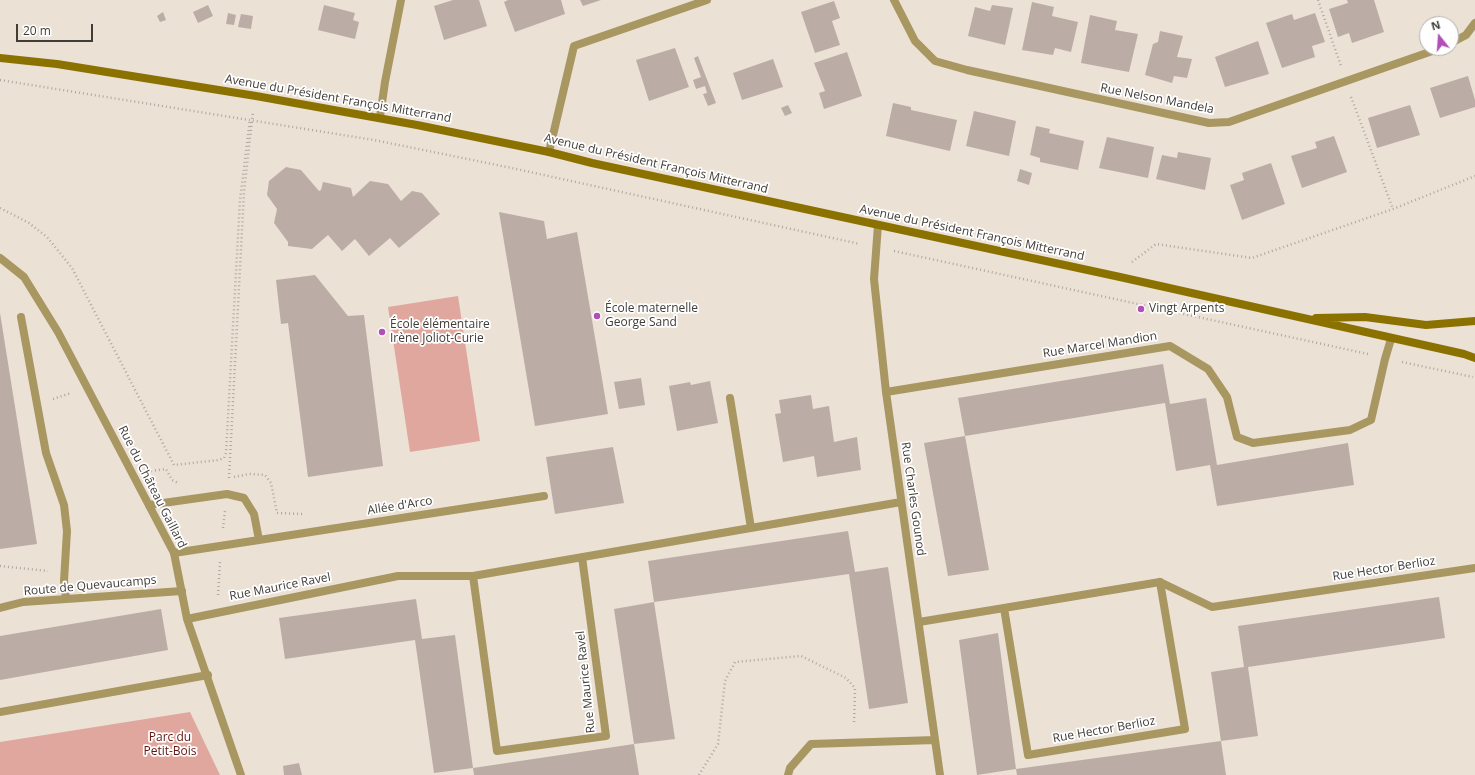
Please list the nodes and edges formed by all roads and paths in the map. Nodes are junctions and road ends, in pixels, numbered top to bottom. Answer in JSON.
{"nodes":[{"id":1,"x":401,"y":0,"type":"edge"},
{"id":2,"x":707,"y":0,"type":"edge"},
{"id":3,"x":894,"y":0,"type":"edge"},
{"id":4,"x":1318,"y":0,"type":"edge"},
{"id":5,"x":1475,"y":22,"type":"edge"},
{"id":6,"x":1459,"y":39,"type":"edge"},
{"id":7,"x":1419,"y":56,"type":"edge"},
{"id":8,"x":0,"y":58,"type":"edge"},
{"id":9,"x":0,"y":80,"type":"edge"},
{"id":10,"x":1344,"y":83,"type":"junction"},
{"id":11,"x":256,"y":96,"type":"junction"},
{"id":12,"x":380,"y":118,"type":"junction"},
{"id":13,"x":251,"y":119,"type":"junction"},
{"id":14,"x":549,"y":152,"type":"junction"},
{"id":15,"x":1475,"y":176,"type":"edge"},
{"id":16,"x":0,"y":208,"type":"edge"},
{"id":17,"x":1393,"y":209,"type":"junction"},
{"id":18,"x":878,"y":225,"type":"junction"},
{"id":19,"x":878,"y":248,"type":"junction"},
{"id":20,"x":0,"y":258,"type":"edge"},
{"id":21,"x":1120,"y":277,"type":"junction"},
{"id":22,"x":21,"y":317,"type":"dead end"},
{"id":23,"x":1302,"y":318,"type":"junction"},
{"id":24,"x":1475,"y":321,"type":"edge"},
{"id":25,"x":1391,"y":339,"type":"junction"},
{"id":26,"x":1475,"y":358,"type":"edge"},
{"id":27,"x":1385,"y":359,"type":"junction"},
{"id":28,"x":1475,"y":376,"type":"edge"},
{"id":29,"x":886,"y":392,"type":"junction"},
{"id":30,"x":71,"y":393,"type":"dead end"},
{"id":31,"x":60,"y":397,"type":"dead end"},
{"id":32,"x":730,"y":398,"type":"dead end"},
{"id":33,"x":52,"y":399,"type":"dead end"},
{"id":34,"x":74,"y":400,"type":"dead end"},
{"id":35,"x":224,"y":458,"type":"junction"},
{"id":36,"x":231,"y":459,"type":"junction"},
{"id":37,"x":132,"y":473,"type":"junction"},
{"id":38,"x":229,"y":478,"type":"junction"},
{"id":39,"x":222,"y":479,"type":"dead end"},
{"id":40,"x":180,"y":484,"type":"dead end"},
{"id":41,"x":227,"y":494,"type":"junction"},
{"id":42,"x":544,"y":496,"type":"dead end"},
{"id":43,"x":901,"y":502,"type":"junction"},
{"id":44,"x":149,"y":505,"type":"junction"},
{"id":45,"x":307,"y":514,"type":"dead end"},
{"id":46,"x":752,"y":528,"type":"junction"},
{"id":47,"x":259,"y":540,"type":"junction"},
{"id":48,"x":221,"y":546,"type":"junction"},
{"id":49,"x":174,"y":553,"type":"junction"},
{"id":50,"x":582,"y":557,"type":"junction"},
{"id":51,"x":0,"y":566,"type":"edge"},
{"id":52,"x":1475,"y":568,"type":"edge"},
{"id":53,"x":64,"y":575,"type":"junction"},
{"id":54,"x":474,"y":576,"type":"junction"},
{"id":55,"x":1160,"y":582,"type":"junction"},
{"id":56,"x":182,"y":591,"type":"junction"},
{"id":57,"x":66,"y":599,"type":"junction"},
{"id":58,"x":0,"y":608,"type":"edge"},
{"id":59,"x":1004,"y":608,"type":"junction"},
{"id":60,"x":217,"y":612,"type":"junction"},
{"id":61,"x":187,"y":619,"type":"junction"},
{"id":62,"x":919,"y":622,"type":"junction"},
{"id":63,"x":208,"y":675,"type":"junction"},
{"id":64,"x":0,"y":712,"type":"edge"},
{"id":65,"x":935,"y":740,"type":"junction"},
{"id":66,"x":852,"y":743,"type":"junction"},
{"id":67,"x":241,"y":775,"type":"edge"},
{"id":68,"x":699,"y":775,"type":"edge"},
{"id":69,"x":788,"y":775,"type":"edge"},
{"id":70,"x":940,"y":775,"type":"edge"}],
"edges":[{"from":1,"to":12,"type":"street"},
{"from":2,"to":14,"type":"street"},
{"from":3,"to":10,"type":"street","name":"Rue Nelson Mandela"},
{"from":4,"to":10,"type":"path"},
{"from":5,"to":6,"type":"street"},
{"from":7,"to":10,"type":"street","name":"Rue Nelson Mandela"},
{"from":8,"to":11,"type":"street","name":"Avenue du Président François Mitterrand"},
{"from":9,"to":13,"type":"path"},
{"from":10,"to":17,"type":"path"},
{"from":11,"to":12,"type":"street","name":"Avenue du Président François Mitterrand"},
{"from":11,"to":13,"type":"path"},
{"from":12,"to":14,"type":"street","name":"Avenue du Président François Mitterrand"},
{"from":13,"to":19,"type":"path"},
{"from":13,"to":35,"type":"path"},
{"from":13,"to":36,"type":"path"},
{"from":14,"to":18,"type":"street","name":"Avenue du Président François Mitterrand"},
{"from":15,"to":17,"type":"path"},
{"from":16,"to":35,"type":"path"},
{"from":17,"to":21,"type":"path"},
{"from":18,"to":19,"type":"street","name":"Rue Charles Gounod"},
{"from":18,"to":21,"type":"street","name":"Avenue du Président François Mitterrand"},
{"from":19,"to":27,"type":"path"},
{"from":19,"to":29,"type":"street","name":"Rue Charles Gounod"},
{"from":20,"to":37,"type":"street","name":"Rue du Château Gaillard"},
{"from":21,"to":23,"type":"street","name":"Avenue du Président François Mitterrand"},
{"from":22,"to":53,"type":"street"},
{"from":23,"to":24,"type":"street","name":"Avenue du Président François Mitterrand"},
{"from":23,"to":25,"type":"street","name":"Avenue du Président François Mitterrand"},
{"from":25,"to":26,"type":"street","name":"Avenue du Président François Mitterrand"},
{"from":25,"to":27,"type":"street","name":"Rue Marcel Mandion"},
{"from":27,"to":28,"type":"path"},
{"from":27,"to":29,"type":"street","name":"Rue Marcel Mandion"},
{"from":29,"to":43,"type":"street","name":"Rue Charles Gounod"},
{"from":30,"to":34,"type":"path"},
{"from":31,"to":33,"type":"path"},
{"from":32,"to":46,"type":"street"},
{"from":35,"to":36,"type":"path"},
{"from":36,"to":38,"type":"path"},
{"from":37,"to":40,"type":"path"},
{"from":37,"to":44,"type":"street","name":"Rue du Château Gaillard"},
{"from":38,"to":39,"type":"path"},
{"from":38,"to":41,"type":"path"},
{"from":38,"to":45,"type":"path"},
{"from":41,"to":44,"type":"street"},
{"from":41,"to":47,"type":"street"},
{"from":41,"to":48,"type":"path"},
{"from":42,"to":47,"type":"street","name":"Allée d'Arco"},
{"from":43,"to":46,"type":"street","name":"Rue Maurice Ravel"},
{"from":43,"to":62,"type":"street","name":"Rue Charles Gounod"},
{"from":44,"to":49,"type":"street","name":"Rue du Château Gaillard"},
{"from":46,"to":50,"type":"street","name":"Rue Maurice Ravel"},
{"from":47,"to":48,"type":"street","name":"Allée d'Arco"},
{"from":48,"to":49,"type":"street","name":"Allée d'Arco"},
{"from":48,"to":60,"type":"path"},
{"from":49,"to":56,"type":"street","name":"Rue du Château Gaillard"},
{"from":50,"to":54,"type":"street","name":"Rue Maurice Ravel"},
{"from":50,"to":54,"type":"street","name":"Rue Maurice Ravel"},
{"from":51,"to":53,"type":"path"},
{"from":52,"to":55,"type":"street","name":"Rue Hector Berlioz"},
{"from":53,"to":57,"type":"street"},
{"from":54,"to":60,"type":"street","name":"Rue Maurice Ravel"},
{"from":55,"to":59,"type":"street"},
{"from":55,"to":59,"type":"street","name":"Rue Hector Berlioz"},
{"from":56,"to":57,"type":"street","name":"Route de Quevaucamps"},
{"from":56,"to":61,"type":"street","name":"Rue du Château Gaillard"},
{"from":57,"to":58,"type":"street","name":"Route de Quevaucamps"},
{"from":59,"to":62,"type":"street"},
{"from":60,"to":61,"type":"street","name":"Rue Maurice Ravel"},
{"from":61,"to":63,"type":"street","name":"Rue du Château Gaillard"},
{"from":62,"to":65,"type":"street","name":"Rue Charles Gounod"},
{"from":63,"to":64,"type":"street"},
{"from":63,"to":67,"type":"street","name":"Rue du Château Gaillard"},
{"from":65,"to":66,"type":"street"},
{"from":65,"to":70,"type":"street","name":"Rue Charles Gounod"},
{"from":66,"to":68,"type":"path"},
{"from":66,"to":69,"type":"street"}]}
